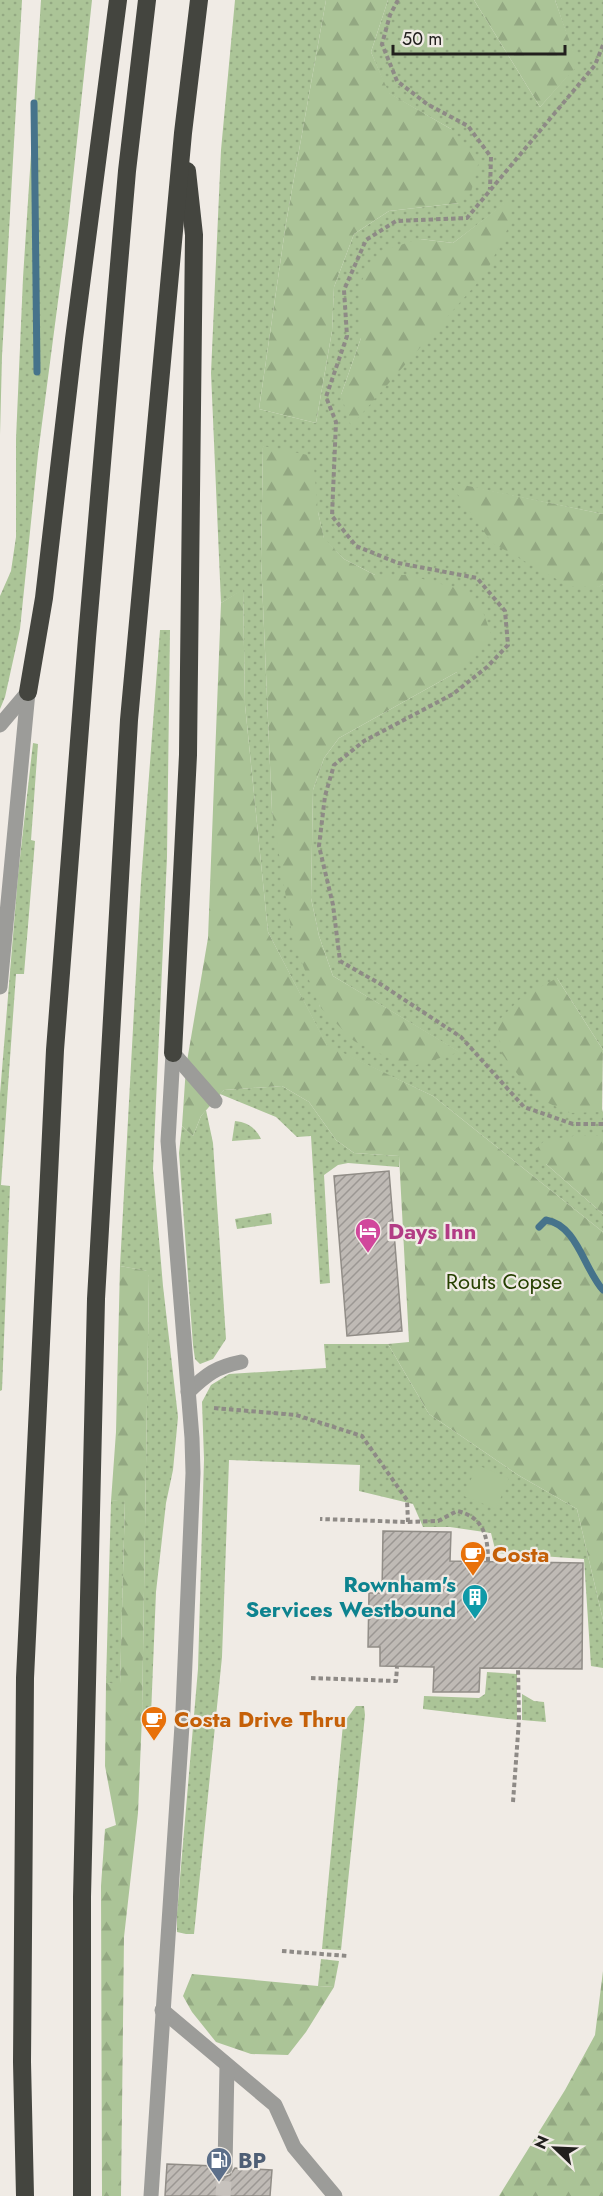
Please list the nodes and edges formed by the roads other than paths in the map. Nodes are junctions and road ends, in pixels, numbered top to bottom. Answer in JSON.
{"nodes":[{"id":1,"x":118,"y":0,"type":"edge"},
{"id":2,"x":147,"y":0,"type":"edge"},
{"id":3,"x":199,"y":0,"type":"edge"},
{"id":4,"x":183,"y":133,"type":"junction"},
{"id":5,"x":28,"y":692,"type":"junction"},
{"id":6,"x":0,"y":725,"type":"edge"},
{"id":7,"x":10,"y":870,"type":"junction"},
{"id":8,"x":0,"y":885,"type":"edge"},
{"id":9,"x":0,"y":987,"type":"edge"},
{"id":10,"x":173,"y":1053,"type":"junction"},
{"id":11,"x":215,"y":1101,"type":"dead end"},
{"id":12,"x":241,"y":1362,"type":"dead end"},
{"id":13,"x":188,"y":1392,"type":"junction"},
{"id":14,"x":162,"y":2010,"type":"junction"},
{"id":15,"x":227,"y":2066,"type":"junction"},
{"id":16,"x":225,"y":2167,"type":"tunnel mouth"},
{"id":17,"x":333,"y":2195,"type":"edge"},
{"id":18,"x":25,"y":2196,"type":"edge"},
{"id":19,"x":82,"y":2196,"type":"edge"},
{"id":20,"x":151,"y":2196,"type":"edge"}],
"edges":[{"from":1,"to":5,"type":"highway"},
{"from":2,"to":18,"type":"highway"},
{"from":3,"to":4,"type":"highway"},
{"from":4,"to":10,"type":"highway"},
{"from":4,"to":19,"type":"highway"},
{"from":5,"to":6,"type":"lane"},
{"from":5,"to":7,"type":"lane"},
{"from":7,"to":8,"type":"lane"},
{"from":7,"to":9,"type":"lane"},
{"from":10,"to":11,"type":"lane"},
{"from":10,"to":13,"type":"lane"},
{"from":12,"to":13,"type":"lane"},
{"from":13,"to":14,"type":"lane"},
{"from":14,"to":15,"type":"lane"},
{"from":14,"to":20,"type":"lane"},
{"from":15,"to":16,"type":"lane"},
{"from":15,"to":17,"type":"lane"}]}
